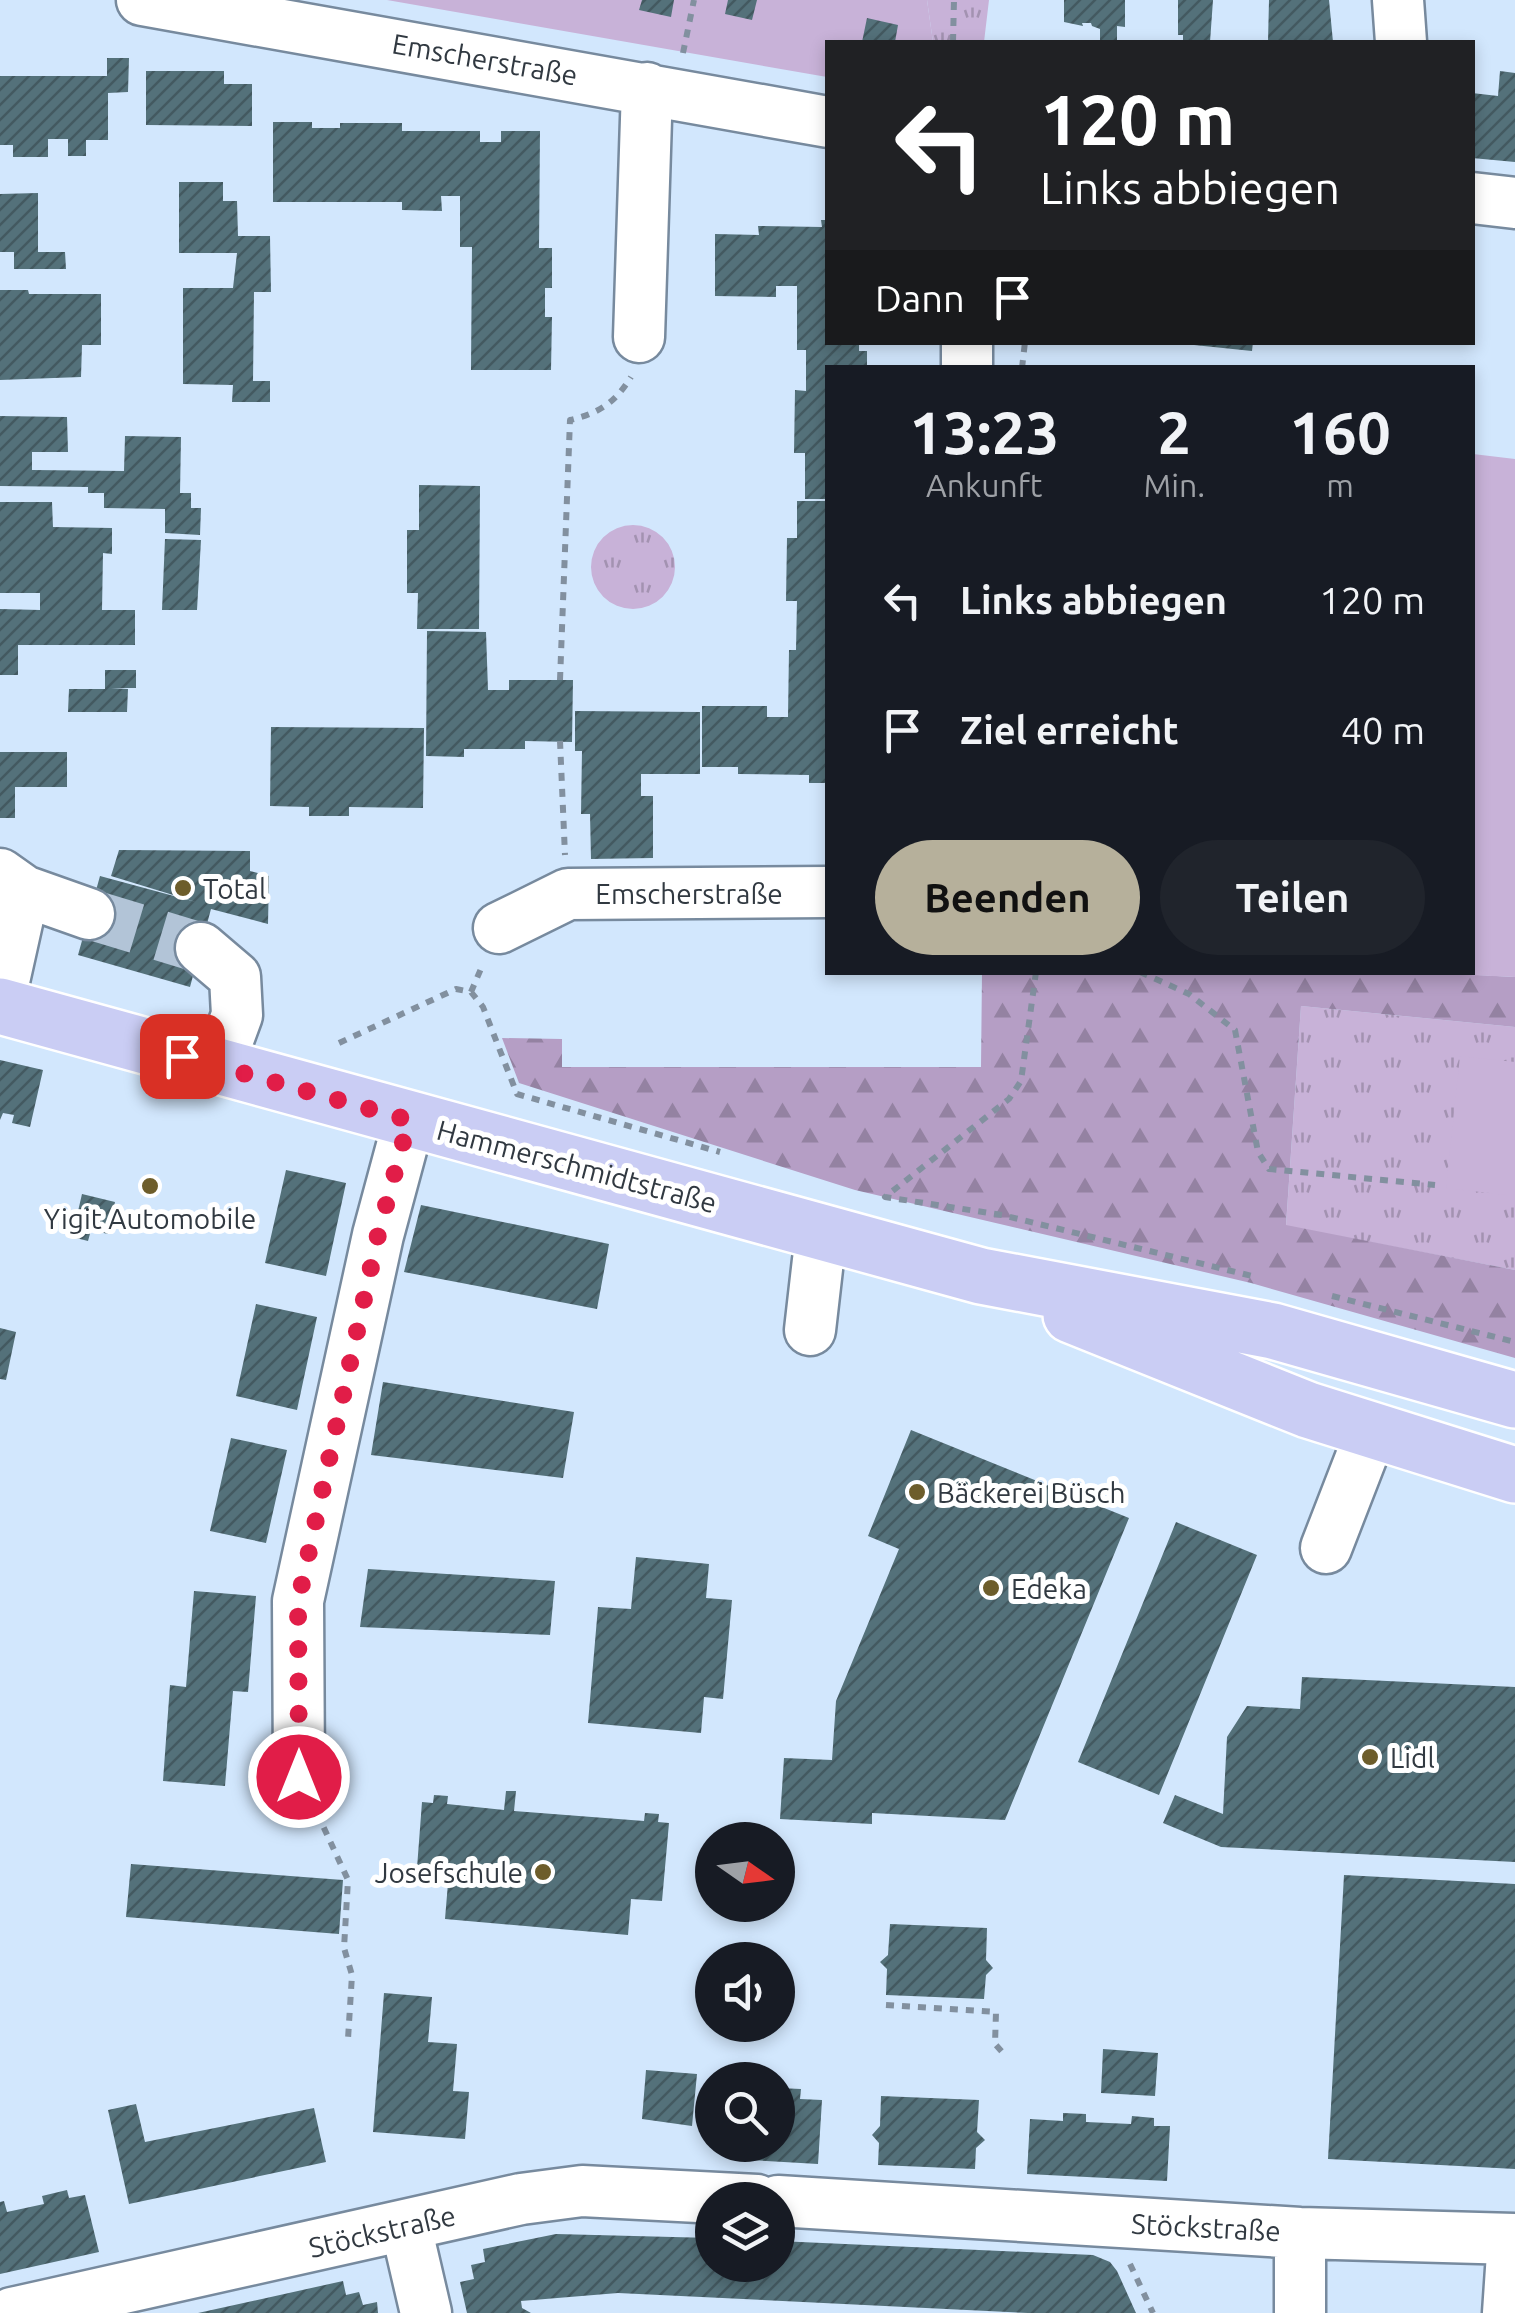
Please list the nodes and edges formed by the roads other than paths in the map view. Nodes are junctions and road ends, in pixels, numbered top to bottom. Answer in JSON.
{"nodes":[{"id":1,"x":142,"y":0,"type":"edge"},
{"id":2,"x":1398,"y":0,"type":"edge"},
{"id":3,"x":1401,"y":40,"type":"edge"},
{"id":4,"x":661,"y":90,"type":"junction"},
{"id":5,"x":825,"y":121,"type":"edge"},
{"id":6,"x":1475,"y":198,"type":"edge"},
{"id":7,"x":1515,"y":203,"type":"edge"},
{"id":8,"x":639,"y":337,"type":"road end"},
{"id":9,"x":12,"y":882,"type":"edge"},
{"id":10,"x":825,"y":892,"type":"edge"},
{"id":11,"x":89,"y":914,"type":"tunnel mouth"},
{"id":12,"x":498,"y":928,"type":"road end"},
{"id":13,"x":201,"y":948,"type":"tunnel mouth"},
{"id":14,"x":0,"y":1002,"type":"edge"},
{"id":15,"x":218,"y":1066,"type":"junction"},
{"id":16,"x":409,"y":1120,"type":"junction"},
{"id":17,"x":827,"y":1236,"type":"junction"},
{"id":18,"x":980,"y":1276,"type":"junction"},
{"id":19,"x":810,"y":1330,"type":"dead end"},
{"id":20,"x":1515,"y":1400,"type":"edge"},
{"id":21,"x":1370,"y":1432,"type":"junction"},
{"id":22,"x":1515,"y":1475,"type":"edge"},
{"id":23,"x":1326,"y":1548,"type":"dead end"},
{"id":24,"x":299,"y":1777,"type":"road end"},
{"id":25,"x":695,"y":2197,"type":"edge"},
{"id":26,"x":795,"y":2202,"type":"edge"},
{"id":27,"x":406,"y":2227,"type":"junction"},
{"id":28,"x":1300,"y":2232,"type":"junction"},
{"id":29,"x":1514,"y":2239,"type":"edge"},
{"id":30,"x":12,"y":2313,"type":"edge"},
{"id":31,"x":426,"y":2313,"type":"edge"},
{"id":32,"x":1300,"y":2313,"type":"edge"},
{"id":33,"x":1508,"y":2313,"type":"edge"}],
"edges":[{"from":1,"to":4,"type":"street","name":"Emscherstraße"},
{"from":2,"to":3,"type":"street"},
{"from":4,"to":5,"type":"street","name":"Emscherstraße"},
{"from":4,"to":8,"type":"street"},
{"from":6,"to":7,"type":"street"},
{"from":9,"to":11,"type":"street"},
{"from":9,"to":14,"type":"street"},
{"from":10,"to":12,"type":"street","name":"Emscherstraße"},
{"from":13,"to":15,"type":"street"},
{"from":14,"to":15,"type":"main road","name":"Hammerschmidtstraße"},
{"from":15,"to":16,"type":"main road","name":"Hammerschmidtstraße"},
{"from":16,"to":17,"type":"main road","name":"Hammerschmidtstraße"},
{"from":16,"to":24,"type":"street"},
{"from":17,"to":18,"type":"main road","name":"Hammerschmidtstraße"},
{"from":17,"to":19,"type":"street"},
{"from":18,"to":20,"type":"main road","name":"Hammerschmidtstraße"},
{"from":18,"to":21,"type":"main road","name":"Hammerschmidtstraße"},
{"from":21,"to":22,"type":"main road","name":"Hammerschmidtstraße"},
{"from":21,"to":23,"type":"street"},
{"from":25,"to":27,"type":"street","name":"Stöckstraße"},
{"from":26,"to":28,"type":"street","name":"Stöckstraße"},
{"from":27,"to":30,"type":"street","name":"Stöckstraße"},
{"from":27,"to":31,"type":"street"},
{"from":28,"to":29,"type":"street","name":"Stöckstraße"},
{"from":28,"to":32,"type":"street"},
{"from":29,"to":33,"type":"street"}]}
